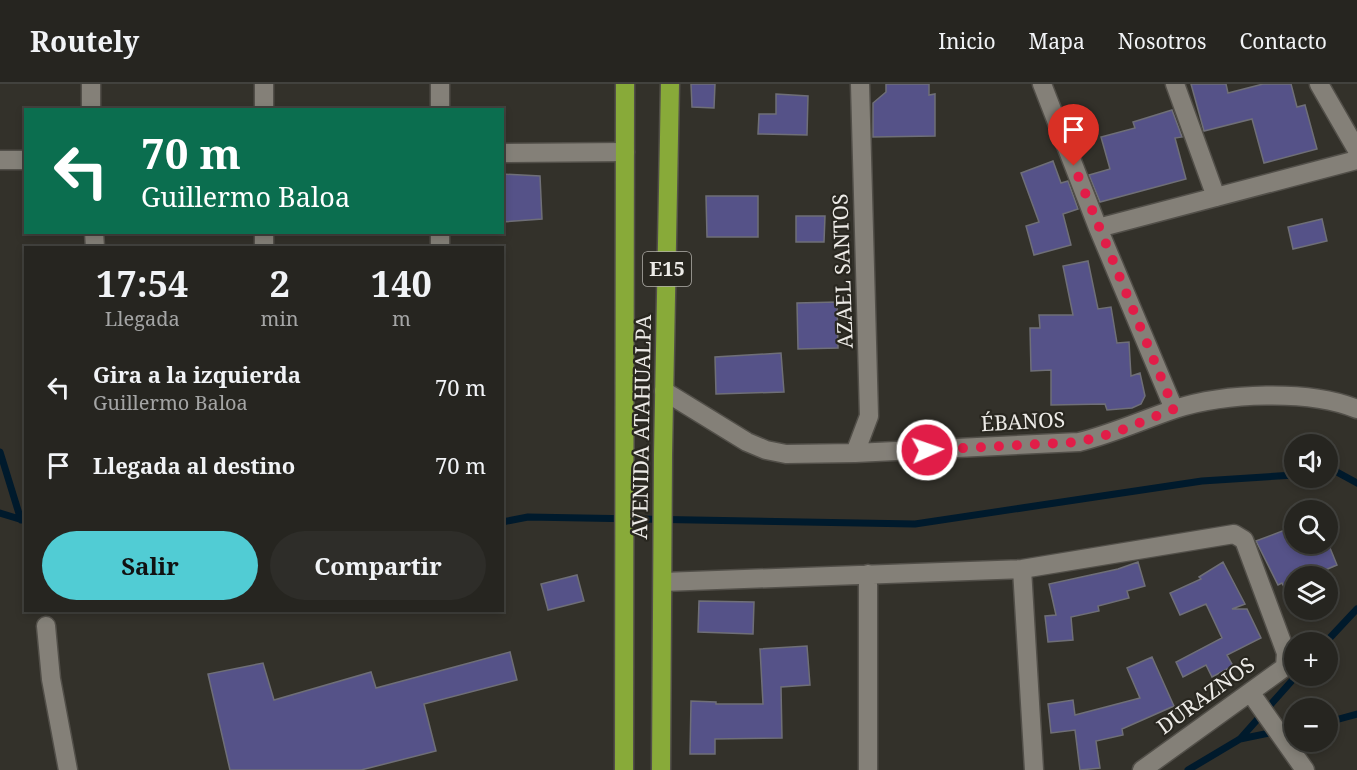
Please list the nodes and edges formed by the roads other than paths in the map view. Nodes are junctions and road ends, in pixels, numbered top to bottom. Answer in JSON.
{"nodes":[{"id":1,"x":91,"y":84,"type":"edge"},
{"id":2,"x":264,"y":84,"type":"edge"},
{"id":3,"x":440,"y":84,"type":"edge"},
{"id":4,"x":625,"y":84,"type":"edge"},
{"id":5,"x":670,"y":84,"type":"edge"},
{"id":6,"x":860,"y":84,"type":"edge"},
{"id":7,"x":1042,"y":84,"type":"edge"},
{"id":8,"x":1175,"y":84,"type":"edge"},
{"id":9,"x":1319,"y":84,"type":"edge"},
{"id":10,"x":91,"y":108,"type":"edge"},
{"id":11,"x":264,"y":108,"type":"edge"},
{"id":12,"x":440,"y":108,"type":"edge"},
{"id":13,"x":1357,"y":150,"type":"edge"},
{"id":14,"x":625,"y":152,"type":"junction"},
{"id":15,"x":504,"y":153,"type":"edge"},
{"id":16,"x":0,"y":160,"type":"edge"},
{"id":17,"x":24,"y":160,"type":"edge"},
{"id":18,"x":1357,"y":160,"type":"edge"},
{"id":19,"x":1216,"y":197,"type":"junction"},
{"id":20,"x":1098,"y":228,"type":"junction"},
{"id":21,"x":664,"y":390,"type":"junction"},
{"id":22,"x":1174,"y":409,"type":"junction"},
{"id":23,"x":1357,"y":409,"type":"edge"},
{"id":24,"x":855,"y":453,"type":"junction"},
{"id":25,"x":1022,"y":569,"type":"junction"},
{"id":26,"x":867,"y":574,"type":"junction"},
{"id":27,"x":663,"y":582,"type":"junction"},
{"id":28,"x":46,"y":626,"type":"dead end"},
{"id":29,"x":1250,"y":692,"type":"junction"},
{"id":30,"x":68,"y":770,"type":"edge"},
{"id":31,"x":624,"y":770,"type":"edge"},
{"id":32,"x":660,"y":770,"type":"edge"},
{"id":33,"x":868,"y":770,"type":"edge"},
{"id":34,"x":1034,"y":770,"type":"edge"},
{"id":35,"x":1142,"y":770,"type":"edge"},
{"id":36,"x":1305,"y":770,"type":"edge"}],
"edges":[{"from":1,"to":10,"type":"street"},
{"from":2,"to":11,"type":"street"},
{"from":3,"to":12,"type":"street"},
{"from":4,"to":14,"type":"highway","name":"AVENIDA ATAHUALPA","number":"E15"},
{"from":5,"to":21,"type":"highway","name":"AVENIDA ATAHUALPA","number":"E15"},
{"from":6,"to":24,"type":"street","name":"AZAEL SANTOS"},
{"from":7,"to":20,"type":"street"},
{"from":8,"to":19,"type":"street"},
{"from":9,"to":13,"type":"street"},
{"from":14,"to":15,"type":"street"},
{"from":14,"to":31,"type":"highway","name":"AVENIDA ATAHUALPA","number":"E15"},
{"from":16,"to":17,"type":"street"},
{"from":18,"to":19,"type":"street"},
{"from":19,"to":20,"type":"street"},
{"from":20,"to":22,"type":"street"},
{"from":21,"to":24,"type":"street","name":"ÉBANOS"},
{"from":21,"to":27,"type":"highway","name":"AVENIDA ATAHUALPA","number":"E15"},
{"from":22,"to":23,"type":"street","name":"ÉBANOS"},
{"from":22,"to":24,"type":"street","name":"ÉBANOS"},
{"from":25,"to":26,"type":"street"},
{"from":25,"to":29,"type":"street","name":"DURAZNOS"},
{"from":25,"to":34,"type":"street"},
{"from":26,"to":27,"type":"street"},
{"from":26,"to":33,"type":"street"},
{"from":27,"to":32,"type":"highway","name":"AVENIDA ATAHUALPA","number":"E15"},
{"from":28,"to":30,"type":"street"},
{"from":29,"to":35,"type":"street","name":"DURAZNOS"},
{"from":29,"to":36,"type":"street"}]}
